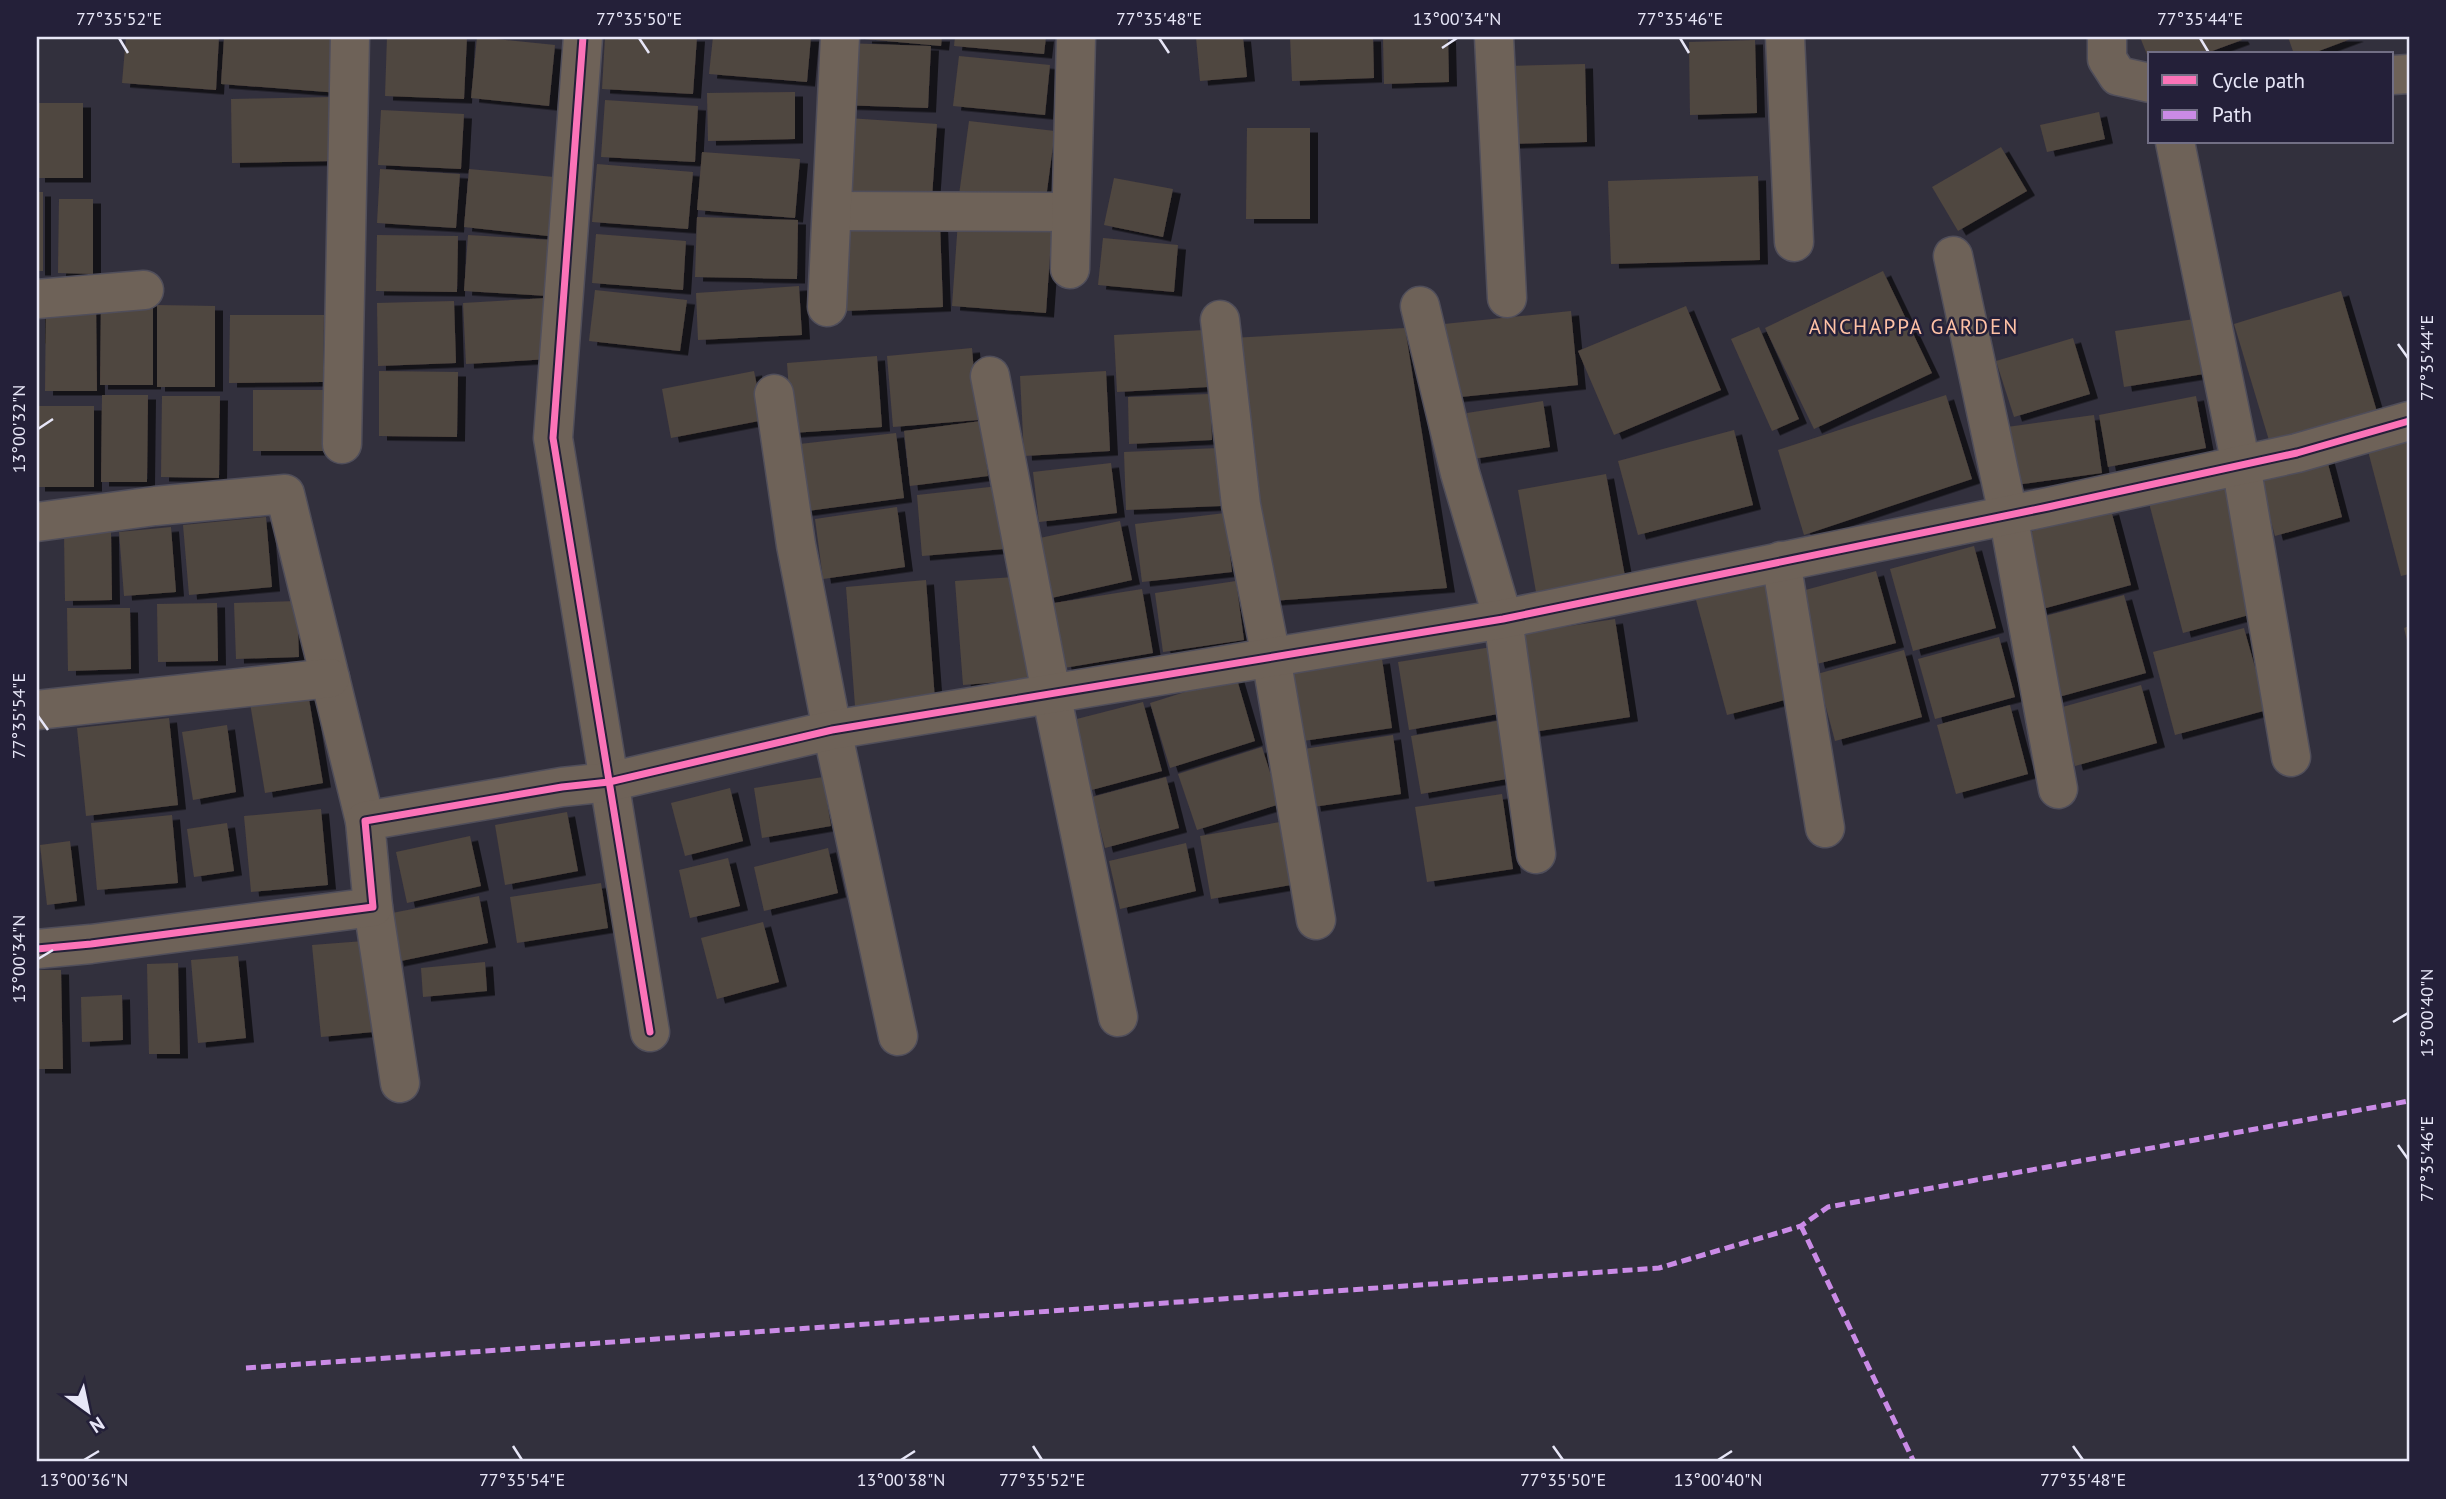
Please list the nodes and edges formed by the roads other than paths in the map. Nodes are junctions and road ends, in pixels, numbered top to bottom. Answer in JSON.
{"nodes":[{"id":1,"x":350,"y":37,"type":"edge"},
{"id":2,"x":583,"y":37,"type":"edge"},
{"id":3,"x":840,"y":37,"type":"edge"},
{"id":4,"x":1076,"y":37,"type":"edge"},
{"id":5,"x":1494,"y":37,"type":"edge"},
{"id":6,"x":1786,"y":37,"type":"edge"},
{"id":7,"x":2107,"y":37,"type":"edge"},
{"id":8,"x":2148,"y":83,"type":"edge"},
{"id":9,"x":2175,"y":144,"type":"edge"},
{"id":10,"x":832,"y":211,"type":"junction"},
{"id":11,"x":1071,"y":212,"type":"junction"},
{"id":12,"x":1794,"y":242,"type":"dead end"},
{"id":13,"x":1953,"y":256,"type":"dead end"},
{"id":14,"x":1070,"y":269,"type":"dead end"},
{"id":15,"x":144,"y":290,"type":"dead end"},
{"id":16,"x":1507,"y":298,"type":"dead end"},
{"id":17,"x":37,"y":299,"type":"edge"},
{"id":18,"x":1420,"y":306,"type":"dead end"},
{"id":19,"x":827,"y":307,"type":"dead end"},
{"id":20,"x":1220,"y":320,"type":"dead end"},
{"id":21,"x":990,"y":376,"type":"dead end"},
{"id":22,"x":774,"y":394,"type":"dead end"},
{"id":23,"x":2409,"y":421,"type":"edge"},
{"id":24,"x":342,"y":444,"type":"dead end"},
{"id":25,"x":2241,"y":464,"type":"junction"},
{"id":26,"x":2008,"y":514,"type":"junction"},
{"id":27,"x":37,"y":522,"type":"edge"},
{"id":28,"x":1781,"y":561,"type":"junction"},
{"id":29,"x":1503,"y":619,"type":"junction"},
{"id":30,"x":1271,"y":657,"type":"junction"},
{"id":31,"x":330,"y":678,"type":"junction"},
{"id":32,"x":1051,"y":693,"type":"junction"},
{"id":33,"x":37,"y":710,"type":"edge"},
{"id":34,"x":832,"y":730,"type":"junction"},
{"id":35,"x":2291,"y":757,"type":"dead end"},
{"id":36,"x":609,"y":782,"type":"junction"},
{"id":37,"x":2058,"y":789,"type":"dead end"},
{"id":38,"x":365,"y":821,"type":"junction"},
{"id":39,"x":1825,"y":828,"type":"dead end"},
{"id":40,"x":1536,"y":854,"type":"dead end"},
{"id":41,"x":373,"y":907,"type":"junction"},
{"id":42,"x":1316,"y":920,"type":"dead end"},
{"id":43,"x":37,"y":949,"type":"edge"},
{"id":44,"x":1118,"y":1017,"type":"dead end"},
{"id":45,"x":650,"y":1032,"type":"dead end"},
{"id":46,"x":898,"y":1036,"type":"dead end"},
{"id":47,"x":400,"y":1083,"type":"dead end"}],
"edges":[{"from":1,"to":24,"type":"street"},
{"from":2,"to":36,"type":"street"},
{"from":3,"to":10,"type":"street"},
{"from":4,"to":11,"type":"street"},
{"from":5,"to":16,"type":"street"},
{"from":6,"to":12,"type":"street"},
{"from":7,"to":8,"type":"street"},
{"from":9,"to":25,"type":"street"},
{"from":10,"to":11,"type":"street"},
{"from":10,"to":19,"type":"street"},
{"from":11,"to":14,"type":"street"},
{"from":13,"to":26,"type":"street"},
{"from":15,"to":17,"type":"street"},
{"from":18,"to":29,"type":"street"},
{"from":20,"to":30,"type":"street"},
{"from":21,"to":32,"type":"street"},
{"from":22,"to":34,"type":"street"},
{"from":23,"to":25,"type":"street"},
{"from":25,"to":26,"type":"street"},
{"from":25,"to":35,"type":"street"},
{"from":26,"to":28,"type":"street"},
{"from":26,"to":37,"type":"street"},
{"from":27,"to":31,"type":"street"},
{"from":28,"to":29,"type":"street"},
{"from":28,"to":39,"type":"street"},
{"from":29,"to":30,"type":"street"},
{"from":29,"to":40,"type":"street"},
{"from":30,"to":32,"type":"street"},
{"from":30,"to":42,"type":"street"},
{"from":31,"to":33,"type":"street"},
{"from":31,"to":38,"type":"street"},
{"from":32,"to":34,"type":"street"},
{"from":32,"to":44,"type":"street"},
{"from":34,"to":36,"type":"street"},
{"from":34,"to":46,"type":"street"},
{"from":36,"to":38,"type":"street"},
{"from":36,"to":45,"type":"street"},
{"from":38,"to":41,"type":"street"},
{"from":41,"to":43,"type":"street"},
{"from":41,"to":47,"type":"street"}]}
